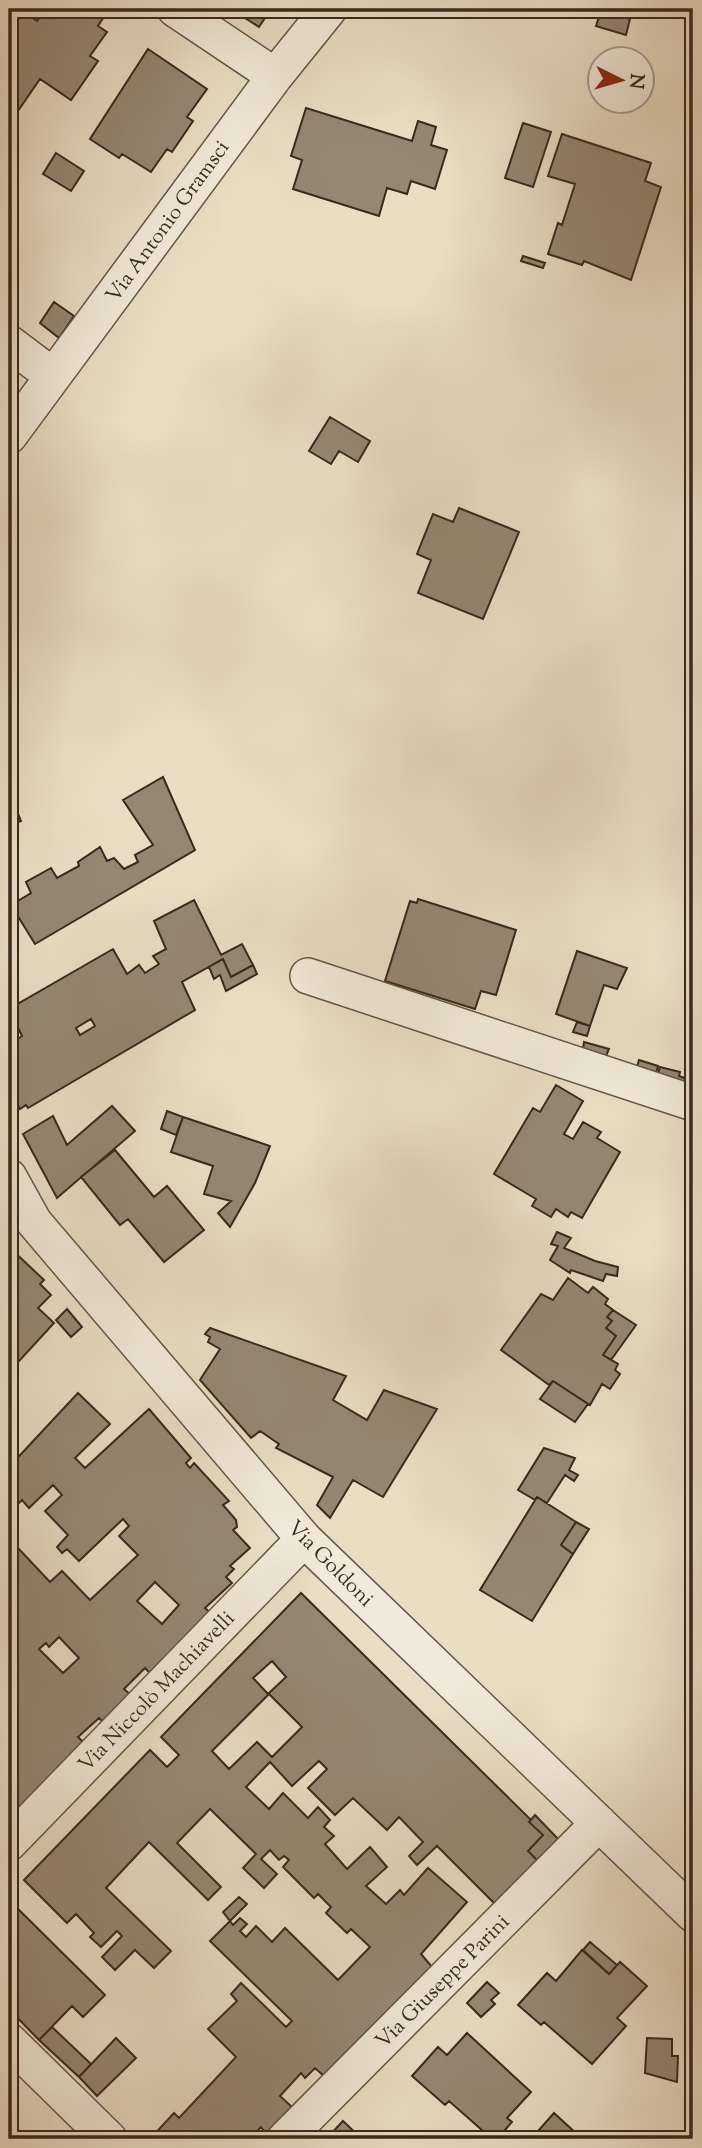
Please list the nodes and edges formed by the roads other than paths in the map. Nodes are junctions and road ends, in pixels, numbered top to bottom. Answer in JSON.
{"nodes":[{"id":1,"x":175,"y":9,"type":"edge"},
{"id":2,"x":329,"y":9,"type":"edge"},
{"id":3,"x":275,"y":76,"type":"junction"},
{"id":4,"x":9,"y":343,"type":"edge"},
{"id":5,"x":53,"y":376,"type":"junction"},
{"id":6,"x":9,"y":436,"type":"edge"},
{"id":7,"x":308,"y":976,"type":"dead end"},
{"id":8,"x":693,"y":1102,"type":"edge"},
{"id":9,"x":9,"y":1177,"type":"edge"},
{"id":10,"x":303,"y":1539,"type":"junction"},
{"id":11,"x":599,"y":1823,"type":"junction"},
{"id":12,"x":9,"y":1843,"type":"edge"},
{"id":13,"x":693,"y":1914,"type":"edge"},
{"id":14,"x":9,"y":2041,"type":"edge"},
{"id":15,"x":109,"y":2139,"type":"edge"},
{"id":16,"x":285,"y":2139,"type":"edge"}],
"edges":[{"from":1,"to":3,"type":"street"},
{"from":2,"to":3,"type":"street","name":"Via Antonio Gramsci"},
{"from":3,"to":5,"type":"street","name":"Via Antonio Gramsci"},
{"from":4,"to":5,"type":"street"},
{"from":5,"to":6,"type":"street","name":"Via Antonio Gramsci"},
{"from":7,"to":8,"type":"street"},
{"from":9,"to":10,"type":"street","name":"Via Goldoni"},
{"from":10,"to":11,"type":"street","name":"Via Goldoni"},
{"from":10,"to":12,"type":"street","name":"Via Niccolò Machiavelli"},
{"from":11,"to":13,"type":"street","name":"Via Goldoni"},
{"from":11,"to":16,"type":"street","name":"Via Giuseppe Parini"},
{"from":14,"to":15,"type":"street"}]}
